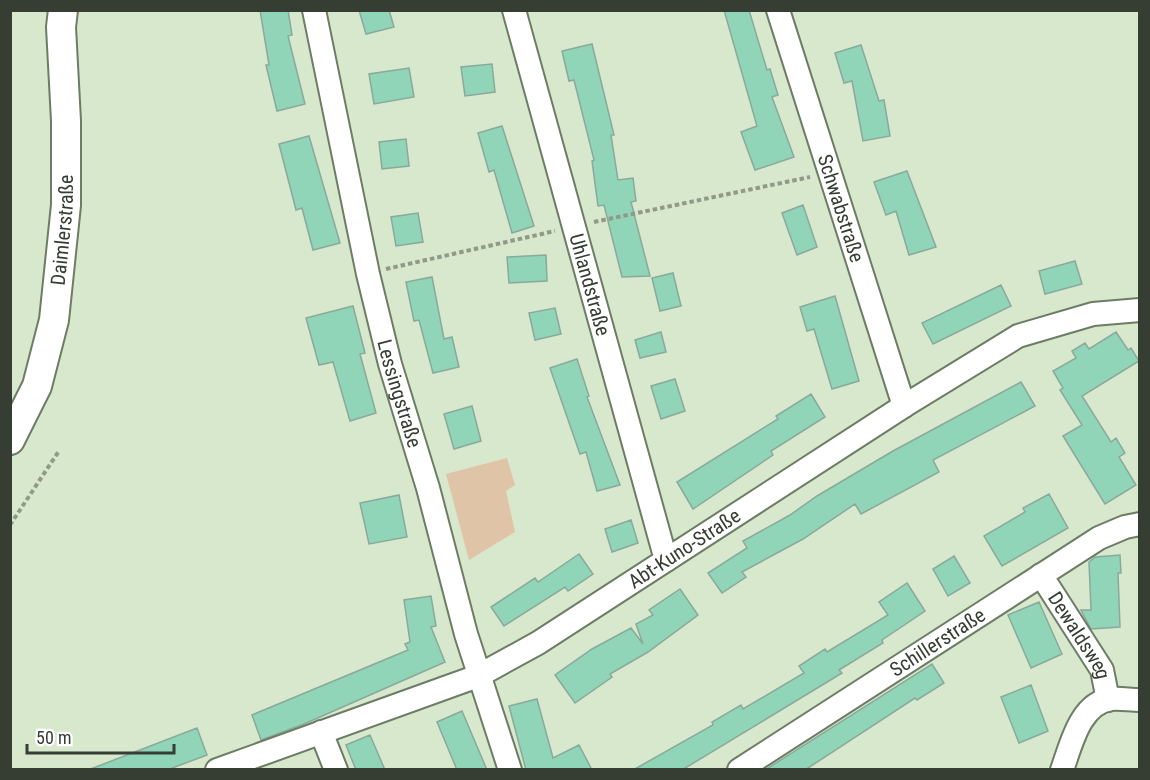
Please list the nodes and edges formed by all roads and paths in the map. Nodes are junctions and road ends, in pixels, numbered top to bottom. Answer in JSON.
{"nodes":[{"id":1,"x":63,"y":10,"type":"edge"},
{"id":2,"x":314,"y":10,"type":"edge"},
{"id":3,"x":514,"y":10,"type":"edge"},
{"id":4,"x":778,"y":10,"type":"edge"},
{"id":5,"x":828,"y":174,"type":"junction"},
{"id":6,"x":574,"y":226,"type":"junction"},
{"id":7,"x":368,"y":274,"type":"junction"},
{"id":8,"x":1140,"y":310,"type":"edge"},
{"id":9,"x":904,"y":406,"type":"junction"},
{"id":10,"x":10,"y":440,"type":"edge"},
{"id":11,"x":59,"y":451,"type":"dead end"},
{"id":12,"x":1140,"y":524,"type":"edge"},
{"id":13,"x":10,"y":525,"type":"edge"},
{"id":14,"x":666,"y":560,"type":"junction"},
{"id":15,"x":1041,"y":575,"type":"junction"},
{"id":16,"x":478,"y":676,"type":"junction"},
{"id":17,"x":1108,"y":700,"type":"junction"},
{"id":18,"x":1140,"y":700,"type":"edge"},
{"id":19,"x":321,"y":732,"type":"junction"},
{"id":20,"x":217,"y":770,"type":"edge"},
{"id":21,"x":336,"y":770,"type":"edge"},
{"id":22,"x":510,"y":770,"type":"edge"},
{"id":23,"x":739,"y":770,"type":"edge"},
{"id":24,"x":1062,"y":770,"type":"edge"}],
"edges":[{"from":1,"to":10,"type":"main road","name":"Daimlerstraße"},
{"from":2,"to":7,"type":"street","name":"Lessingstraße"},
{"from":3,"to":6,"type":"street","name":"Uhlandstraße"},
{"from":4,"to":5,"type":"street","name":"Schwabstraße"},
{"from":5,"to":6,"type":"path"},
{"from":5,"to":9,"type":"street","name":"Schwabstraße"},
{"from":6,"to":7,"type":"path"},
{"from":6,"to":14,"type":"street","name":"Uhlandstraße"},
{"from":7,"to":16,"type":"street","name":"Lessingstraße"},
{"from":8,"to":9,"type":"street","name":"Abt-Kuno-Straße"},
{"from":9,"to":14,"type":"street","name":"Abt-Kuno-Straße"},
{"from":11,"to":13,"type":"path"},
{"from":12,"to":15,"type":"street","name":"Schillerstraße"},
{"from":14,"to":16,"type":"street","name":"Abt-Kuno-Straße"},
{"from":15,"to":17,"type":"street","name":"Dewaldsweg"},
{"from":15,"to":23,"type":"street","name":"Schillerstraße"},
{"from":16,"to":19,"type":"street","name":"Abt-Kuno-Straße"},
{"from":16,"to":22,"type":"street","name":"Lessingstraße"},
{"from":17,"to":18,"type":"street"},
{"from":17,"to":24,"type":"street"},
{"from":19,"to":20,"type":"street","name":"Abt-Kuno-Straße"},
{"from":19,"to":21,"type":"street"}]}
